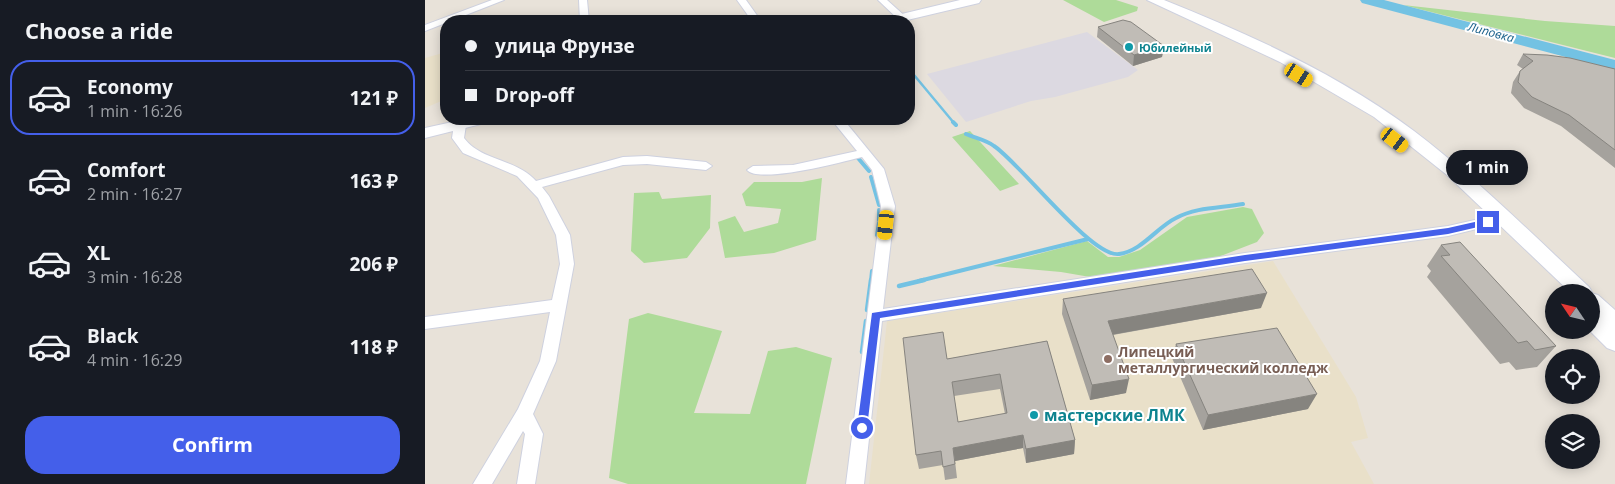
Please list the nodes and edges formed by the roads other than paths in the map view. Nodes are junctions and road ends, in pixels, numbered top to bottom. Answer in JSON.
{"nodes":[{"id":1,"x":499,"y":0,"type":"edge"},
{"id":2,"x":583,"y":0,"type":"edge"},
{"id":3,"x":741,"y":0,"type":"edge"},
{"id":4,"x":882,"y":0,"type":"edge"},
{"id":5,"x":975,"y":0,"type":"edge"},
{"id":6,"x":1139,"y":0,"type":"edge"},
{"id":7,"x":1153,"y":0,"type":"edge"},
{"id":8,"x":459,"y":15,"type":"edge"},
{"id":9,"x":584,"y":15,"type":"edge"},
{"id":10,"x":752,"y":15,"type":"edge"},
{"id":11,"x":899,"y":15,"type":"edge"},
{"id":12,"x":914,"y":15,"type":"edge"},
{"id":13,"x":440,"y":22,"type":"edge"},
{"id":14,"x":425,"y":28,"type":"edge"},
{"id":15,"x":456,"y":125,"type":"edge"},
{"id":16,"x":460,"y":125,"type":"edge"},
{"id":17,"x":842,"y":125,"type":"edge"},
{"id":18,"x":425,"y":133,"type":"edge"},
{"id":19,"x":865,"y":153,"type":"junction"},
{"id":20,"x":706,"y":166,"type":"dead end"},
{"id":21,"x":753,"y":170,"type":"dead end"},
{"id":22,"x":535,"y":185,"type":"junction"},
{"id":23,"x":1488,"y":222,"type":"junction"},
{"id":24,"x":1555,"y":284,"type":"edge"},
{"id":25,"x":1573,"y":284,"type":"edge"},
{"id":26,"x":558,"y":305,"type":"junction"},
{"id":27,"x":1600,"y":309,"type":"edge"},
{"id":28,"x":875,"y":316,"type":"junction"},
{"id":29,"x":425,"y":323,"type":"edge"},
{"id":30,"x":1615,"y":323,"type":"edge"},
{"id":31,"x":1600,"y":328,"type":"edge"},
{"id":32,"x":1615,"y":342,"type":"edge"},
{"id":33,"x":524,"y":414,"type":"junction"},
{"id":34,"x":482,"y":484,"type":"edge"},
{"id":35,"x":525,"y":484,"type":"edge"},
{"id":36,"x":855,"y":484,"type":"edge"}],
"edges":[{"from":1,"to":8,"type":"street"},
{"from":2,"to":9,"type":"street"},
{"from":3,"to":10,"type":"street"},
{"from":4,"to":11,"type":"street"},
{"from":5,"to":12,"type":"main road"},
{"from":6,"to":23,"type":"main road"},
{"from":7,"to":25,"type":"main road"},
{"from":13,"to":14,"type":"street"},
{"from":15,"to":18,"type":"main road"},
{"from":16,"to":22,"type":"street"},
{"from":17,"to":19,"type":"street"},
{"from":19,"to":21,"type":"street"},
{"from":19,"to":28,"type":"street"},
{"from":20,"to":22,"type":"street"},
{"from":22,"to":26,"type":"street"},
{"from":23,"to":24,"type":"main road"},
{"from":23,"to":28,"type":"street"},
{"from":26,"to":29,"type":"street"},
{"from":26,"to":33,"type":"street"},
{"from":27,"to":30,"type":"main road"},
{"from":28,"to":36,"type":"street"},
{"from":31,"to":32,"type":"main road"},
{"from":33,"to":34,"type":"street"},
{"from":33,"to":35,"type":"street"}]}
